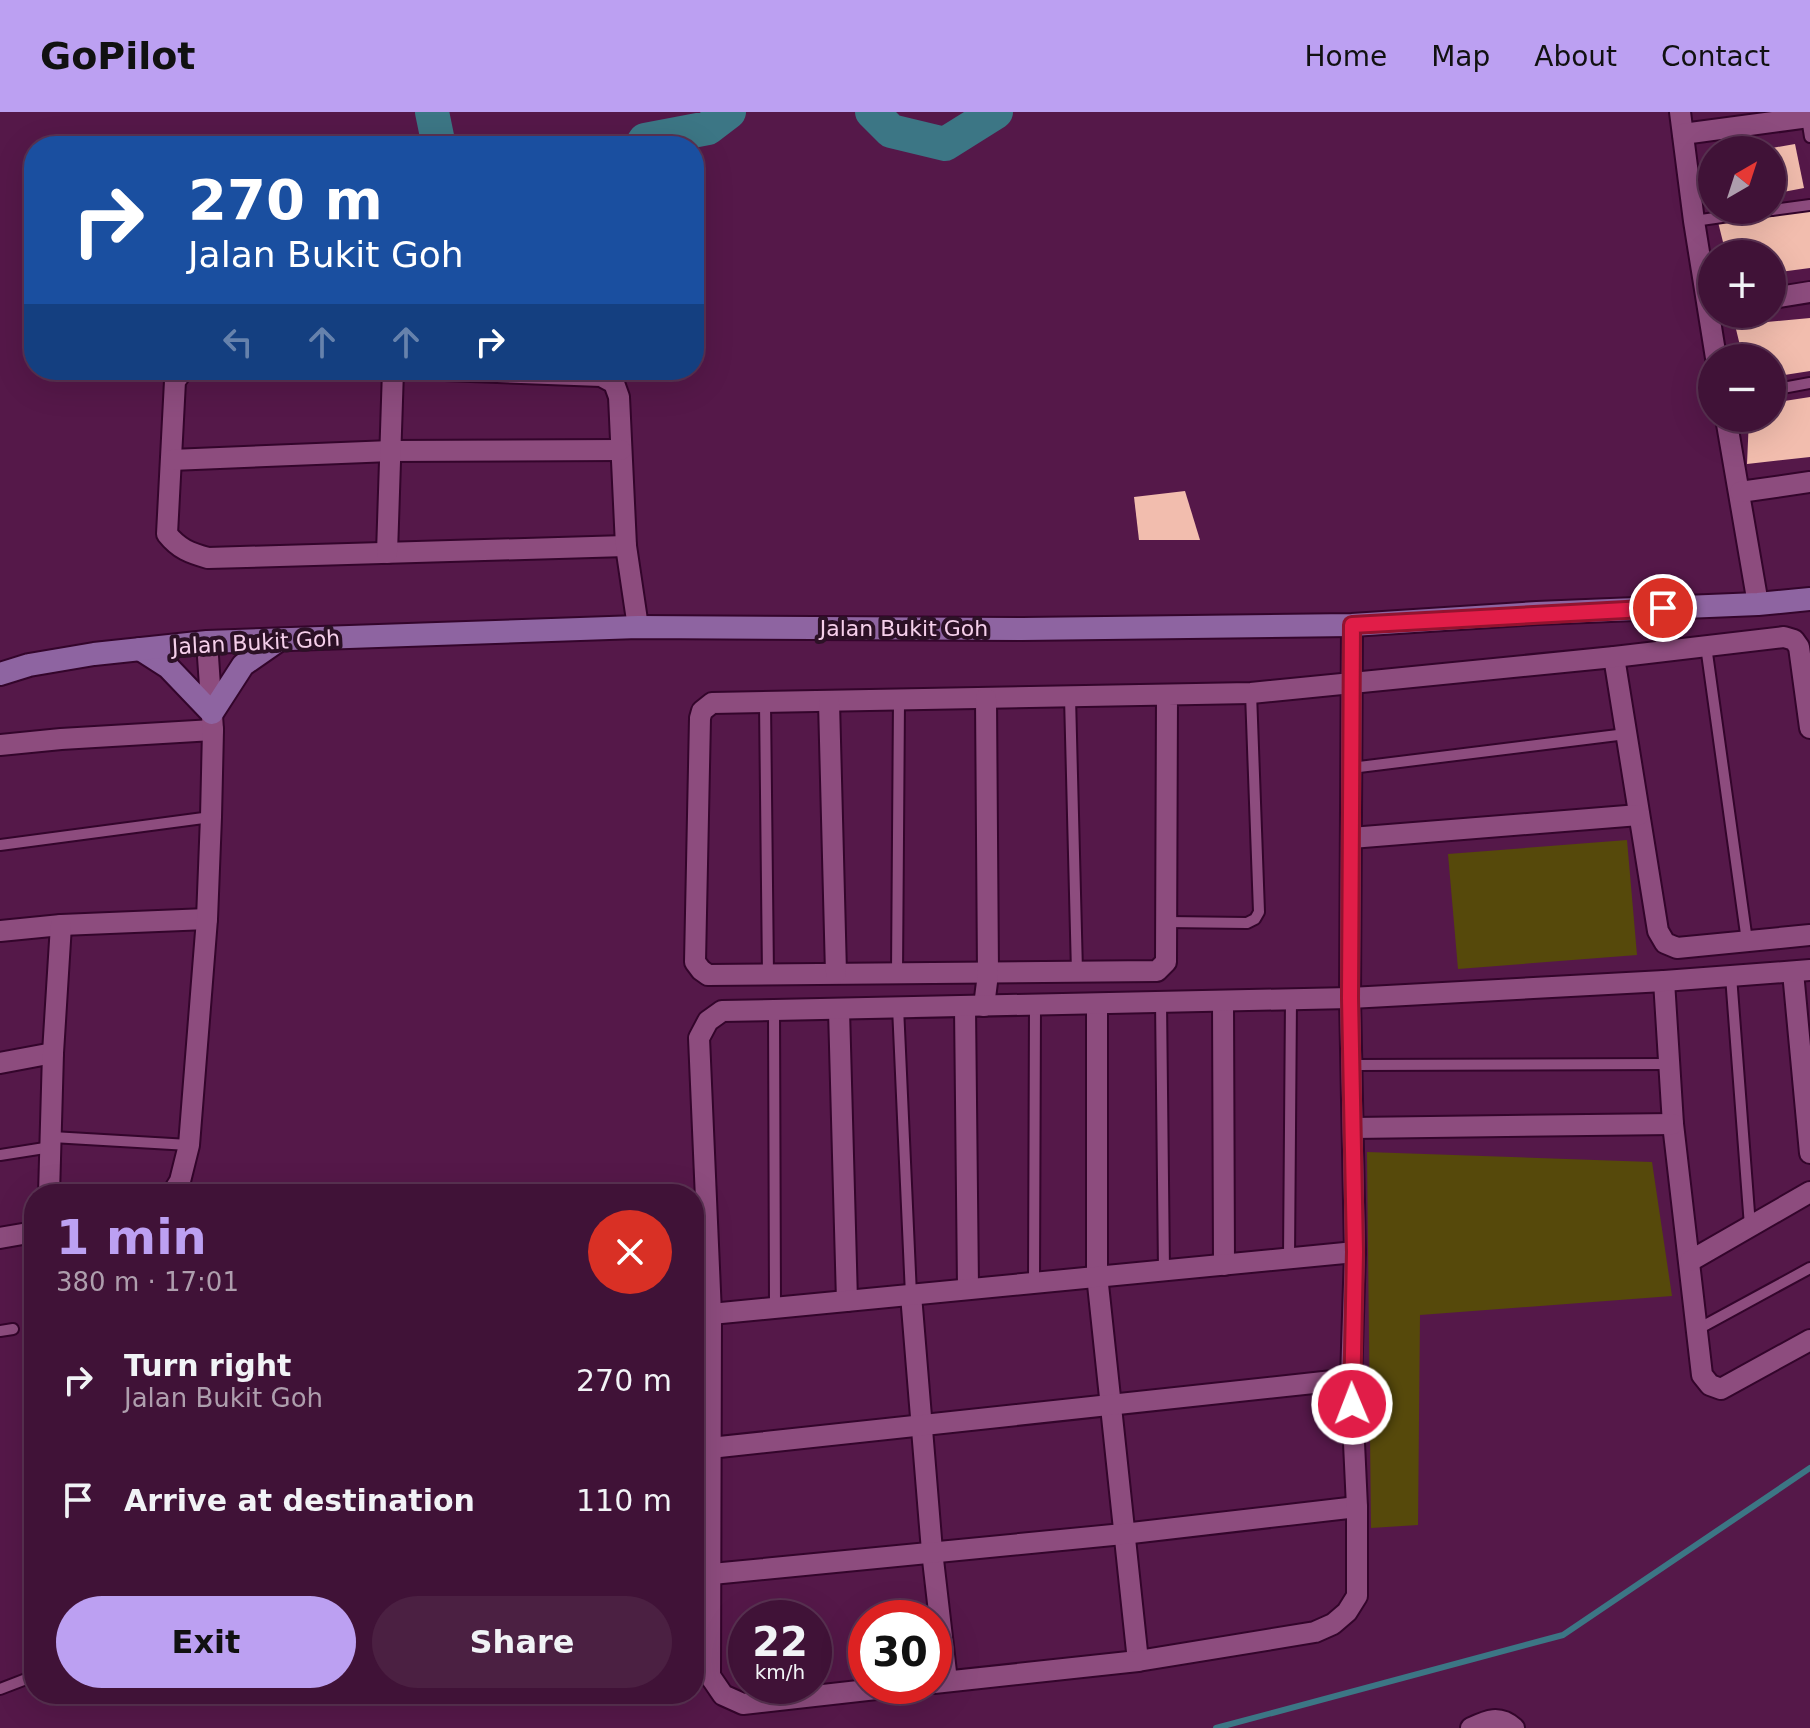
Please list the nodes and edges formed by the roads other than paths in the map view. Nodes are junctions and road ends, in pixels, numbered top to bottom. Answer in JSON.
{"nodes":[{"id":1,"x":1680,"y":112,"type":"edge"},
{"id":2,"x":1809,"y":124,"type":"edge"},
{"id":3,"x":1683,"y":134,"type":"junction"},
{"id":4,"x":1810,"y":205,"type":"edge"},
{"id":5,"x":1786,"y":208,"type":"edge"},
{"id":6,"x":1698,"y":220,"type":"edge"},
{"id":7,"x":1694,"y":221,"type":"junction"},
{"id":8,"x":1698,"y":243,"type":"edge"},
{"id":9,"x":1810,"y":292,"type":"edge"},
{"id":10,"x":1786,"y":296,"type":"edge"},
{"id":11,"x":176,"y":380,"type":"edge"},
{"id":12,"x":393,"y":380,"type":"edge"},
{"id":13,"x":608,"y":380,"type":"edge"},
{"id":14,"x":1810,"y":383,"type":"edge"},
{"id":15,"x":1786,"y":387,"type":"edge"},
{"id":16,"x":1729,"y":432,"type":"edge"},
{"id":17,"x":621,"y":450,"type":"junction"},
{"id":18,"x":391,"y":451,"type":"junction"},
{"id":19,"x":171,"y":460,"type":"junction"},
{"id":20,"x":1810,"y":482,"type":"edge"},
{"id":21,"x":1740,"y":492,"type":"junction"},
{"id":22,"x":626,"y":546,"type":"junction"},
{"id":23,"x":387,"y":553,"type":"junction"},
{"id":24,"x":1810,"y":599,"type":"edge"},
{"id":25,"x":1758,"y":604,"type":"junction"},
{"id":26,"x":1352,"y":625,"type":"junction"},
{"id":27,"x":638,"y":627,"type":"junction"},
{"id":28,"x":280,"y":639,"type":"junction"},
{"id":29,"x":207,"y":642,"type":"junction"},
{"id":30,"x":1706,"y":646,"type":"junction"},
{"id":31,"x":140,"y":649,"type":"junction"},
{"id":32,"x":1614,"y":657,"type":"junction"},
{"id":33,"x":0,"y":674,"type":"edge"},
{"id":34,"x":1352,"y":681,"type":"junction"},
{"id":35,"x":1251,"y":693,"type":"junction"},
{"id":36,"x":1167,"y":695,"type":"junction"},
{"id":37,"x":1070,"y":697,"type":"junction"},
{"id":38,"x":986,"y":698,"type":"junction"},
{"id":39,"x":899,"y":700,"type":"junction"},
{"id":40,"x":829,"y":702,"type":"junction"},
{"id":41,"x":765,"y":703,"type":"junction"},
{"id":42,"x":212,"y":722,"type":"junction"},
{"id":43,"x":1810,"y":728,"type":"edge"},
{"id":44,"x":1626,"y":734,"type":"junction"},
{"id":45,"x":0,"y":745,"type":"edge"},
{"id":46,"x":1351,"y":768,"type":"junction"},
{"id":47,"x":1639,"y":815,"type":"junction"},
{"id":48,"x":211,"y":817,"type":"junction"},
{"id":49,"x":1351,"y":838,"type":"junction"},
{"id":50,"x":0,"y":845,"type":"edge"},
{"id":51,"x":207,"y":919,"type":"junction"},
{"id":52,"x":1167,"y":922,"type":"junction"},
{"id":53,"x":61,"y":925,"type":"junction"},
{"id":54,"x":0,"y":931,"type":"edge"},
{"id":55,"x":1810,"y":935,"type":"edge"},
{"id":56,"x":1747,"y":941,"type":"junction"},
{"id":57,"x":1801,"y":971,"type":"edge"},
{"id":58,"x":1077,"y":972,"type":"junction"},
{"id":59,"x":836,"y":973,"type":"junction"},
{"id":60,"x":897,"y":973,"type":"junction"},
{"id":61,"x":988,"y":974,"type":"junction"},
{"id":62,"x":768,"y":975,"type":"junction"},
{"id":63,"x":1731,"y":976,"type":"junction"},
{"id":64,"x":1664,"y":981,"type":"junction"},
{"id":65,"x":1350,"y":998,"type":"junction"},
{"id":66,"x":1291,"y":999,"type":"junction"},
{"id":67,"x":1161,"y":1001,"type":"junction"},
{"id":68,"x":1223,"y":1001,"type":"junction"},
{"id":69,"x":1097,"y":1004,"type":"junction"},
{"id":70,"x":1035,"y":1005,"type":"junction"},
{"id":71,"x":898,"y":1007,"type":"junction"},
{"id":72,"x":974,"y":1007,"type":"junction"},
{"id":73,"x":774,"y":1008,"type":"junction"},
{"id":74,"x":839,"y":1010,"type":"junction"},
{"id":75,"x":53,"y":1053,"type":"junction"},
{"id":76,"x":0,"y":1063,"type":"edge"},
{"id":77,"x":1669,"y":1064,"type":"junction"},
{"id":78,"x":1353,"y":1065,"type":"junction"},
{"id":79,"x":1673,"y":1124,"type":"junction"},
{"id":80,"x":1353,"y":1128,"type":"junction"},
{"id":81,"x":51,"y":1142,"type":"junction"},
{"id":82,"x":189,"y":1145,"type":"junction"},
{"id":83,"x":1810,"y":1153,"type":"edge"},
{"id":84,"x":0,"y":1155,"type":"edge"},
{"id":85,"x":49,"y":1184,"type":"edge"},
{"id":86,"x":178,"y":1184,"type":"edge"},
{"id":87,"x":1810,"y":1192,"type":"edge"},
{"id":88,"x":1750,"y":1226,"type":"junction"},
{"id":89,"x":24,"y":1234,"type":"edge"},
{"id":90,"x":0,"y":1238,"type":"edge"},
{"id":91,"x":1355,"y":1252,"type":"junction"},
{"id":92,"x":1289,"y":1258,"type":"junction"},
{"id":93,"x":1690,"y":1261,"type":"junction"},
{"id":94,"x":1224,"y":1265,"type":"junction"},
{"id":95,"x":1810,"y":1268,"type":"edge"},
{"id":96,"x":1164,"y":1270,"type":"junction"},
{"id":97,"x":1097,"y":1275,"type":"junction"},
{"id":98,"x":1034,"y":1283,"type":"junction"},
{"id":99,"x":968,"y":1288,"type":"junction"},
{"id":100,"x":911,"y":1295,"type":"junction"},
{"id":101,"x":847,"y":1301,"type":"junction"},
{"id":102,"x":775,"y":1308,"type":"junction"},
{"id":103,"x":711,"y":1314,"type":"junction"},
{"id":104,"x":13,"y":1329,"type":"dead end"},
{"id":105,"x":1698,"y":1329,"type":"junction"},
{"id":106,"x":0,"y":1331,"type":"edge"},
{"id":107,"x":1810,"y":1340,"type":"edge"},
{"id":108,"x":1351,"y":1379,"type":"junction"},
{"id":109,"x":1110,"y":1406,"type":"junction"},
{"id":110,"x":920,"y":1424,"type":"junction"},
{"id":111,"x":710,"y":1448,"type":"junction"},
{"id":112,"x":1357,"y":1507,"type":"junction"},
{"id":113,"x":1123,"y":1534,"type":"junction"},
{"id":114,"x":932,"y":1551,"type":"junction"},
{"id":115,"x":712,"y":1574,"type":"junction"},
{"id":116,"x":935,"y":1600,"type":"edge"},
{"id":117,"x":1138,"y":1661,"type":"junction"},
{"id":118,"x":24,"y":1680,"type":"edge"},
{"id":119,"x":952,"y":1681,"type":"edge"},
{"id":120,"x":0,"y":1689,"type":"edge"},
{"id":121,"x":848,"y":1692,"type":"edge"},
{"id":122,"x":1471,"y":1728,"type":"edge"},
{"id":123,"x":1514,"y":1728,"type":"edge"}],
"edges":[{"from":1,"to":3,"type":"street"},
{"from":2,"to":3,"type":"street"},
{"from":3,"to":7,"type":"street"},
{"from":4,"to":5,"type":"lane"},
{"from":6,"to":7,"type":"lane"},
{"from":7,"to":8,"type":"street"},
{"from":9,"to":10,"type":"street"},
{"from":11,"to":19,"type":"street"},
{"from":12,"to":18,"type":"street"},
{"from":13,"to":17,"type":"street"},
{"from":14,"to":15,"type":"lane"},
{"from":16,"to":21,"type":"street"},
{"from":17,"to":18,"type":"street"},
{"from":17,"to":22,"type":"street"},
{"from":18,"to":19,"type":"street"},
{"from":18,"to":23,"type":"street"},
{"from":19,"to":23,"type":"street"},
{"from":20,"to":21,"type":"street"},
{"from":21,"to":25,"type":"street"},
{"from":22,"to":23,"type":"street"},
{"from":22,"to":27,"type":"street"},
{"from":24,"to":25,"type":"main road","name":"Jalan Bukit Goh"},
{"from":25,"to":26,"type":"main road","name":"Jalan Bukit Goh"},
{"from":26,"to":27,"type":"main road","name":"Jalan Bukit Goh"},
{"from":26,"to":34,"type":"street"},
{"from":27,"to":28,"type":"main road","name":"Jalan Bukit Goh"},
{"from":28,"to":29,"type":"main road","name":"Jalan Bukit Goh"},
{"from":28,"to":42,"type":"main road"},
{"from":29,"to":31,"type":"main road","name":"Jalan Bukit Goh"},
{"from":29,"to":42,"type":"street"},
{"from":30,"to":32,"type":"street"},
{"from":30,"to":43,"type":"street"},
{"from":30,"to":56,"type":"lane"},
{"from":31,"to":33,"type":"main road","name":"Jalan Bukit Goh"},
{"from":31,"to":42,"type":"main road"},
{"from":32,"to":34,"type":"street"},
{"from":32,"to":44,"type":"street"},
{"from":34,"to":35,"type":"street"},
{"from":34,"to":46,"type":"street"},
{"from":35,"to":36,"type":"street"},
{"from":35,"to":52,"type":"lane"},
{"from":36,"to":37,"type":"street"},
{"from":36,"to":52,"type":"street"},
{"from":37,"to":38,"type":"street"},
{"from":37,"to":58,"type":"lane"},
{"from":38,"to":39,"type":"street"},
{"from":38,"to":61,"type":"street"},
{"from":39,"to":40,"type":"street"},
{"from":39,"to":60,"type":"lane"},
{"from":40,"to":41,"type":"street"},
{"from":40,"to":59,"type":"street"},
{"from":41,"to":62,"type":"lane"},
{"from":41,"to":62,"type":"street"},
{"from":42,"to":45,"type":"street"},
{"from":42,"to":48,"type":"street"},
{"from":44,"to":46,"type":"lane"},
{"from":44,"to":47,"type":"street"},
{"from":46,"to":49,"type":"street"},
{"from":47,"to":49,"type":"street"},
{"from":47,"to":56,"type":"street"},
{"from":48,"to":50,"type":"lane"},
{"from":48,"to":51,"type":"street"},
{"from":49,"to":65,"type":"street"},
{"from":51,"to":53,"type":"street"},
{"from":51,"to":82,"type":"street"},
{"from":52,"to":58,"type":"street"},
{"from":53,"to":54,"type":"street"},
{"from":53,"to":75,"type":"street"},
{"from":55,"to":56,"type":"street"},
{"from":57,"to":63,"type":"street"},
{"from":57,"to":83,"type":"street"},
{"from":58,"to":61,"type":"street"},
{"from":59,"to":60,"type":"street"},
{"from":59,"to":62,"type":"street"},
{"from":60,"to":61,"type":"street"},
{"from":61,"to":72,"type":"street"},
{"from":63,"to":64,"type":"street"},
{"from":63,"to":88,"type":"lane"},
{"from":64,"to":65,"type":"street"},
{"from":64,"to":77,"type":"street"},
{"from":65,"to":66,"type":"street"},
{"from":65,"to":78,"type":"street"},
{"from":66,"to":68,"type":"street"},
{"from":66,"to":92,"type":"lane"},
{"from":67,"to":68,"type":"street"},
{"from":67,"to":69,"type":"street"},
{"from":67,"to":96,"type":"lane"},
{"from":68,"to":94,"type":"street"},
{"from":69,"to":70,"type":"street"},
{"from":69,"to":97,"type":"street"},
{"from":70,"to":72,"type":"street"},
{"from":70,"to":98,"type":"lane"},
{"from":71,"to":72,"type":"street"},
{"from":71,"to":74,"type":"street"},
{"from":71,"to":100,"type":"lane"},
{"from":72,"to":99,"type":"street"},
{"from":73,"to":74,"type":"street"},
{"from":73,"to":102,"type":"lane"},
{"from":73,"to":103,"type":"street"},
{"from":74,"to":101,"type":"street"},
{"from":75,"to":76,"type":"street"},
{"from":75,"to":81,"type":"street"},
{"from":77,"to":78,"type":"lane"},
{"from":77,"to":79,"type":"street"},
{"from":78,"to":80,"type":"street"},
{"from":79,"to":80,"type":"street"},
{"from":79,"to":93,"type":"street"},
{"from":80,"to":91,"type":"street"},
{"from":81,"to":82,"type":"lane"},
{"from":81,"to":84,"type":"lane"},
{"from":81,"to":85,"type":"street"},
{"from":82,"to":86,"type":"street"},
{"from":87,"to":88,"type":"street"},
{"from":88,"to":93,"type":"street"},
{"from":89,"to":90,"type":"street"},
{"from":91,"to":92,"type":"street"},
{"from":91,"to":108,"type":"street"},
{"from":92,"to":94,"type":"street"},
{"from":93,"to":105,"type":"street"},
{"from":94,"to":96,"type":"street"},
{"from":95,"to":105,"type":"lane"},
{"from":96,"to":97,"type":"street"},
{"from":97,"to":98,"type":"street"},
{"from":97,"to":109,"type":"street"},
{"from":98,"to":99,"type":"street"},
{"from":99,"to":100,"type":"street"},
{"from":100,"to":101,"type":"street"},
{"from":100,"to":110,"type":"street"},
{"from":101,"to":102,"type":"street"},
{"from":102,"to":103,"type":"street"},
{"from":103,"to":111,"type":"street"},
{"from":104,"to":106,"type":"lane"},
{"from":105,"to":107,"type":"street"},
{"from":108,"to":109,"type":"street"},
{"from":108,"to":112,"type":"street"},
{"from":109,"to":110,"type":"street"},
{"from":109,"to":113,"type":"street"},
{"from":110,"to":111,"type":"street"},
{"from":110,"to":114,"type":"street"},
{"from":111,"to":115,"type":"street"},
{"from":112,"to":113,"type":"street"},
{"from":112,"to":117,"type":"street"},
{"from":113,"to":114,"type":"street"},
{"from":113,"to":117,"type":"street"},
{"from":114,"to":115,"type":"street"},
{"from":114,"to":116,"type":"street"},
{"from":115,"to":121,"type":"street"},
{"from":117,"to":119,"type":"street"},
{"from":118,"to":120,"type":"lane"},
{"from":122,"to":123,"type":"street"}]}
